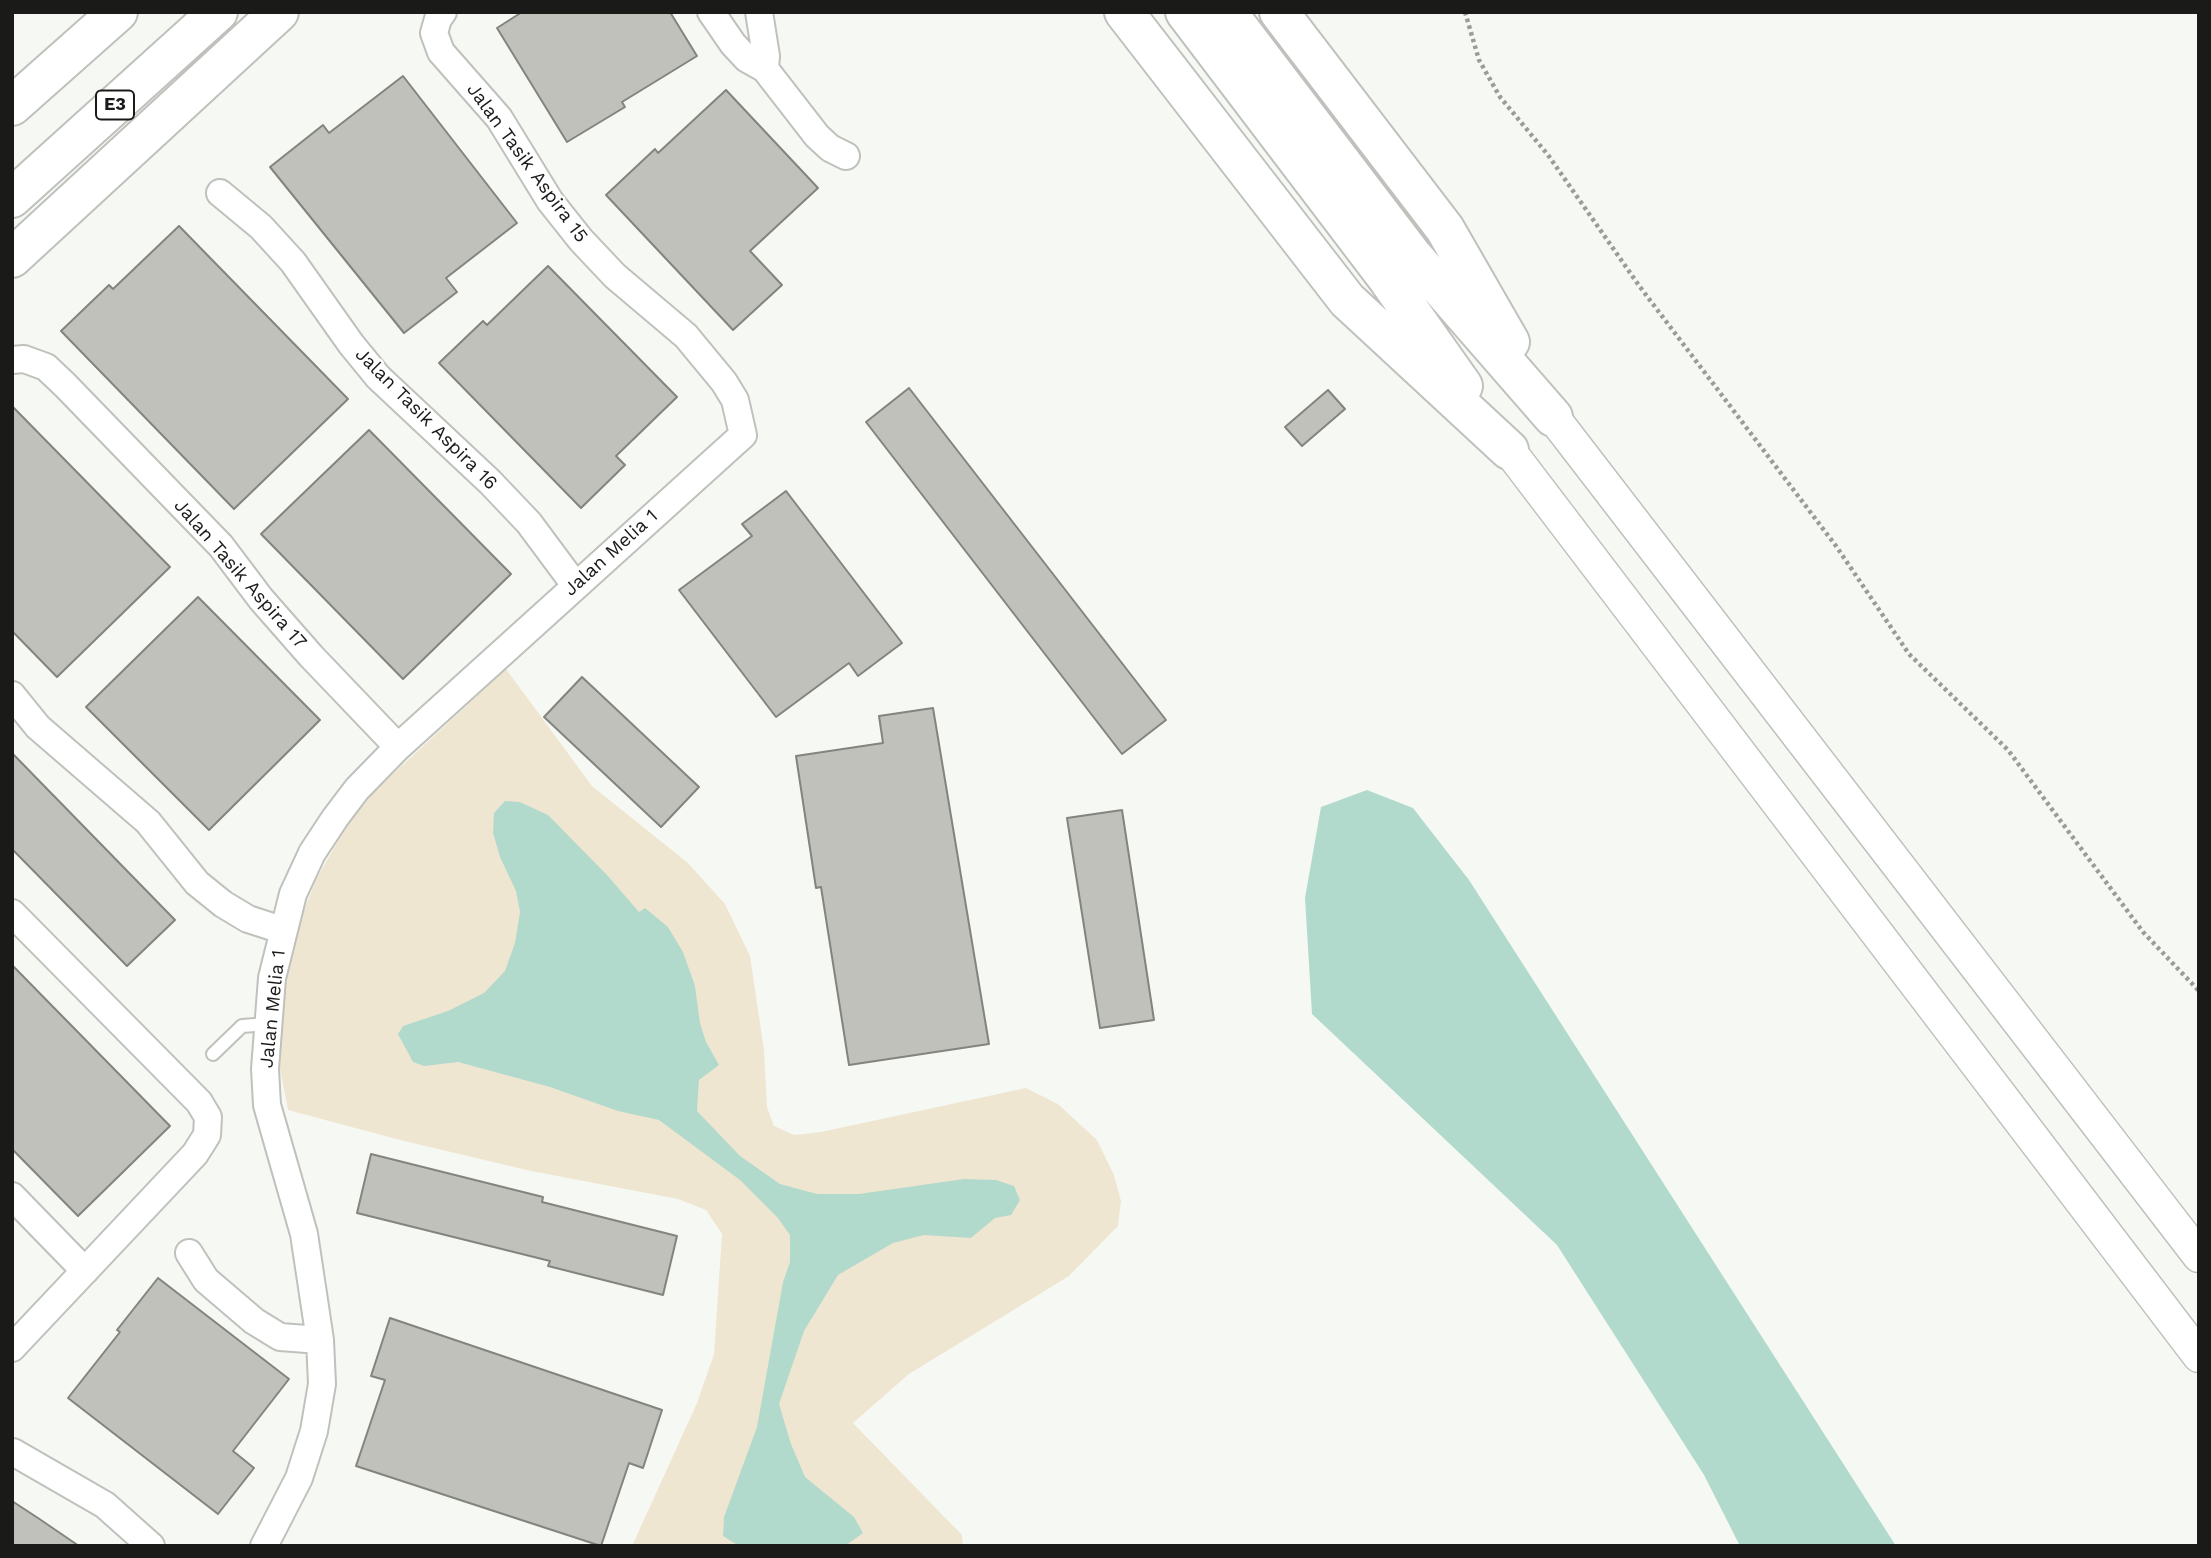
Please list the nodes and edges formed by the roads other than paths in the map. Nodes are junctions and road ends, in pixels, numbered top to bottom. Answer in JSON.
{"nodes":[{"id":1,"x":118,"y":12,"type":"edge"},
{"id":2,"x":218,"y":12,"type":"edge"},
{"id":3,"x":279,"y":12,"type":"edge"},
{"id":4,"x":443,"y":12,"type":"edge"},
{"id":5,"x":711,"y":12,"type":"edge"},
{"id":6,"x":759,"y":12,"type":"edge"},
{"id":7,"x":1124,"y":12,"type":"edge"},
{"id":8,"x":1185,"y":12,"type":"edge"},
{"id":9,"x":1227,"y":12,"type":"edge"},
{"id":10,"x":1279,"y":12,"type":"edge"},
{"id":11,"x":765,"y":69,"type":"junction"},
{"id":12,"x":12,"y":106,"type":"edge"},
{"id":13,"x":846,"y":156,"type":"dead end"},
{"id":14,"x":220,"y":193,"type":"dead end"},
{"id":15,"x":12,"y":198,"type":"edge"},
{"id":16,"x":12,"y":258,"type":"edge"},
{"id":17,"x":12,"y":360,"type":"edge"},
{"id":18,"x":1553,"y":416,"type":"junction"},
{"id":19,"x":743,"y":435,"type":"joint"},
{"id":20,"x":1509,"y":450,"type":"junction"},
{"id":21,"x":575,"y":585,"type":"junction"},
{"id":22,"x":12,"y":695,"type":"edge"},
{"id":23,"x":398,"y":747,"type":"junction"},
{"id":24,"x":12,"y":913,"type":"edge"},
{"id":25,"x":282,"y":930,"type":"junction"},
{"id":26,"x":268,"y":1024,"type":"junction"},
{"id":27,"x":212,"y":1054,"type":"dead end"},
{"id":28,"x":12,"y":1196,"type":"edge"},
{"id":29,"x":189,"y":1253,"type":"dead end"},
{"id":30,"x":2199,"y":1256,"type":"edge"},
{"id":31,"x":85,"y":1270,"type":"junction"},
{"id":32,"x":320,"y":1340,"type":"junction"},
{"id":33,"x":12,"y":1348,"type":"edge"},
{"id":34,"x":2199,"y":1356,"type":"edge"},
{"id":35,"x":13,"y":1452,"type":"edge"},
{"id":36,"x":151,"y":1546,"type":"edge"},
{"id":37,"x":264,"y":1546,"type":"edge"}],
"edges":[{"from":1,"to":12,"type":"highway"},
{"from":2,"to":15,"type":"highway","number":"E3"},
{"from":3,"to":16,"type":"highway"},
{"from":4,"to":19,"type":"street","name":"Jalan Tasik Aspira 15"},
{"from":5,"to":11,"type":"street"},
{"from":6,"to":11,"type":"street"},
{"from":7,"to":20,"type":"highway"},
{"from":8,"to":20,"type":"highway"},
{"from":9,"to":18,"type":"highway"},
{"from":10,"to":18,"type":"highway"},
{"from":11,"to":13,"type":"street"},
{"from":14,"to":21,"type":"street","name":"Jalan Tasik Aspira 16"},
{"from":17,"to":23,"type":"street","name":"Jalan Tasik Aspira 17"},
{"from":18,"to":30,"type":"street"},
{"from":19,"to":21,"type":"street","name":"Jalan Melia 1"},
{"from":20,"to":34,"type":"street"},
{"from":21,"to":23,"type":"street","name":"Jalan Melia 1"},
{"from":22,"to":25,"type":"street"},
{"from":23,"to":25,"type":"street","name":"Jalan Melia 1"},
{"from":24,"to":31,"type":"street"},
{"from":25,"to":26,"type":"street","name":"Jalan Melia 1"},
{"from":26,"to":27,"type":"lane"},
{"from":26,"to":32,"type":"street","name":"Jalan Melia 1"},
{"from":28,"to":31,"type":"street"},
{"from":29,"to":32,"type":"street"},
{"from":31,"to":33,"type":"street"},
{"from":32,"to":37,"type":"street","name":"Jalan Melia 1"},
{"from":35,"to":36,"type":"street"}]}
